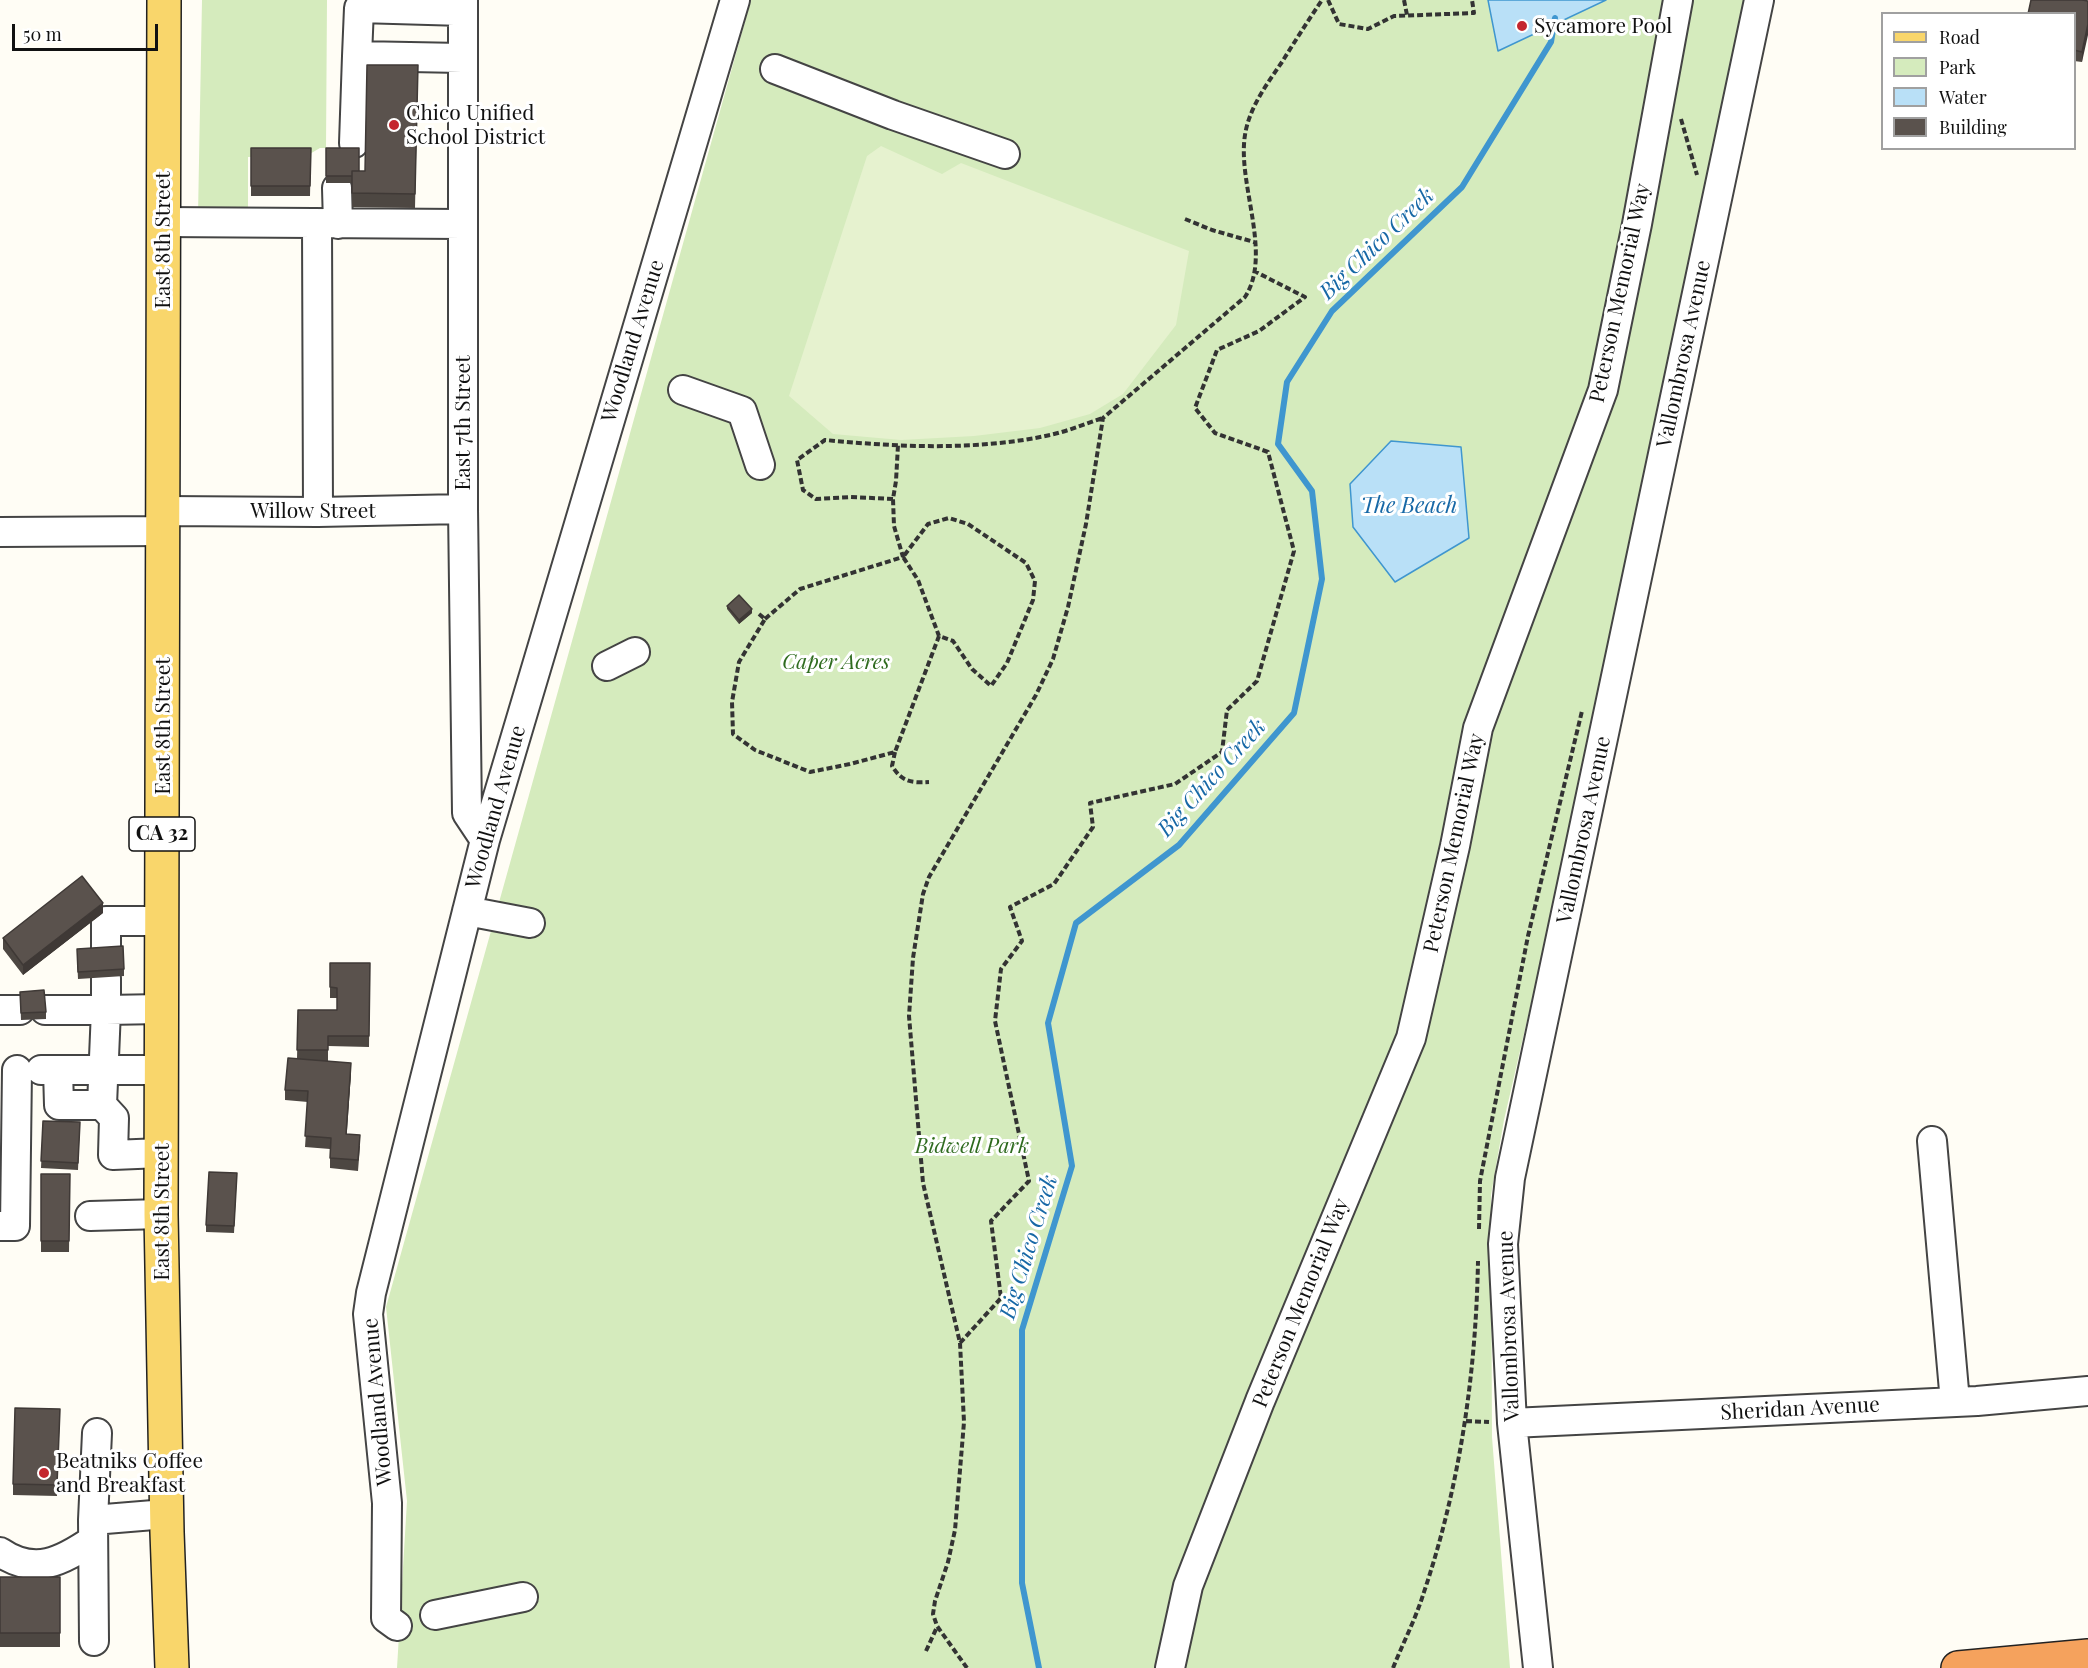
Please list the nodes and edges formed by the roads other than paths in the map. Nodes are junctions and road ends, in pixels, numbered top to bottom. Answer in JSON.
{"nodes":[{"id":1,"x":164,"y":0,"type":"edge"},
{"id":2,"x":735,"y":0,"type":"edge"},
{"id":3,"x":1678,"y":0,"type":"edge"},
{"id":4,"x":1759,"y":0,"type":"edge"},
{"id":5,"x":463,"y":5,"type":"edge"},
{"id":6,"x":357,"y":56,"type":"junction"},
{"id":7,"x":462,"y":58,"type":"junction"},
{"id":8,"x":775,"y":69,"type":"dead end"},
{"id":9,"x":354,"y":143,"type":"dead end"},
{"id":10,"x":1005,"y":154,"type":"dead end"},
{"id":11,"x":337,"y":188,"type":"edge"},
{"id":12,"x":163,"y":222,"type":"junction"},
{"id":13,"x":328,"y":224,"type":"junction"},
{"id":14,"x":462,"y":224,"type":"junction"},
{"id":15,"x":683,"y":390,"type":"dead end"},
{"id":16,"x":760,"y":465,"type":"dead end"},
{"id":17,"x":463,"y":509,"type":"junction"},
{"id":18,"x":318,"y":512,"type":"junction"},
{"id":19,"x":164,"y":521,"type":"junction"},
{"id":20,"x":0,"y":532,"type":"edge"},
{"id":21,"x":636,"y":652,"type":"dead end"},
{"id":22,"x":607,"y":666,"type":"dead end"},
{"id":23,"x":485,"y":840,"type":"junction"},
{"id":24,"x":467,"y":911,"type":"junction"},
{"id":25,"x":162,"y":921,"type":"junction"},
{"id":26,"x":530,"y":923,"type":"dead end"},
{"id":27,"x":162,"y":1009,"type":"junction"},
{"id":28,"x":22,"y":1010,"type":"edge"},
{"id":29,"x":106,"y":1010,"type":"junction"},
{"id":30,"x":9,"y":1070,"type":"edge"},
{"id":31,"x":58,"y":1070,"type":"junction"},
{"id":32,"x":104,"y":1070,"type":"junction"},
{"id":33,"x":161,"y":1070,"type":"junction"},
{"id":34,"x":102,"y":1105,"type":"junction"},
{"id":35,"x":1932,"y":1141,"type":"dead end"},
{"id":36,"x":161,"y":1153,"type":"junction"},
{"id":37,"x":161,"y":1214,"type":"junction"},
{"id":38,"x":90,"y":1216,"type":"dead end"},
{"id":39,"x":0,"y":1226,"type":"edge"},
{"id":40,"x":2088,"y":1390,"type":"edge"},
{"id":41,"x":1955,"y":1402,"type":"junction"},
{"id":42,"x":1512,"y":1423,"type":"junction"},
{"id":43,"x":97,"y":1433,"type":"dead end"},
{"id":44,"x":166,"y":1514,"type":"junction"},
{"id":45,"x":93,"y":1530,"type":"junction"},
{"id":46,"x":0,"y":1552,"type":"edge"},
{"id":47,"x":523,"y":1597,"type":"dead end"},
{"id":48,"x":435,"y":1615,"type":"dead end"},
{"id":49,"x":397,"y":1626,"type":"dead end"},
{"id":50,"x":94,"y":1641,"type":"dead end"},
{"id":51,"x":2088,"y":1656,"type":"edge"},
{"id":52,"x":172,"y":1668,"type":"edge"},
{"id":53,"x":1170,"y":1668,"type":"edge"},
{"id":54,"x":1538,"y":1668,"type":"edge"},
{"id":55,"x":1958,"y":1668,"type":"edge"}],
"edges":[{"from":1,"to":12,"type":"main road","name":"East 8th Street","number":"CA 32"},
{"from":2,"to":23,"type":"street","name":"Woodland Avenue"},
{"from":3,"to":53,"type":"street","name":"Peterson Memorial Way"},
{"from":4,"to":42,"type":"street","name":"Vallombrosa Avenue"},
{"from":5,"to":6,"type":"street"},
{"from":5,"to":7,"type":"street","name":"East 7th Street"},
{"from":6,"to":7,"type":"street"},
{"from":6,"to":9,"type":"street"},
{"from":7,"to":14,"type":"street","name":"East 7th Street"},
{"from":8,"to":10,"type":"street"},
{"from":11,"to":13,"type":"street"},
{"from":12,"to":13,"type":"street"},
{"from":12,"to":19,"type":"main road","name":"East 8th Street","number":"CA 32"},
{"from":13,"to":14,"type":"street"},
{"from":13,"to":18,"type":"street"},
{"from":14,"to":17,"type":"street","name":"East 7th Street"},
{"from":15,"to":16,"type":"street"},
{"from":17,"to":18,"type":"street","name":"Willow Street"},
{"from":17,"to":23,"type":"street","name":"East 7th Street"},
{"from":18,"to":19,"type":"street","name":"Willow Street"},
{"from":19,"to":20,"type":"street","name":"Willow Street"},
{"from":19,"to":25,"type":"main road","name":"East 8th Street","number":"CA 32"},
{"from":21,"to":22,"type":"street"},
{"from":23,"to":24,"type":"street","name":"Woodland Avenue"},
{"from":24,"to":26,"type":"street"},
{"from":24,"to":49,"type":"street","name":"Woodland Avenue"},
{"from":25,"to":27,"type":"main road","name":"East 8th Street","number":"CA 32"},
{"from":25,"to":29,"type":"street"},
{"from":27,"to":29,"type":"street"},
{"from":27,"to":33,"type":"main road","name":"East 8th Street","number":"CA 32"},
{"from":28,"to":29,"type":"street"},
{"from":29,"to":32,"type":"street"},
{"from":30,"to":31,"type":"street"},
{"from":30,"to":39,"type":"street"},
{"from":31,"to":32,"type":"street"},
{"from":31,"to":34,"type":"street"},
{"from":32,"to":33,"type":"street"},
{"from":32,"to":34,"type":"street"},
{"from":33,"to":36,"type":"main road","name":"East 8th Street","number":"CA 32"},
{"from":34,"to":36,"type":"street"},
{"from":35,"to":41,"type":"street"},
{"from":36,"to":37,"type":"main road","name":"East 8th Street","number":"CA 32"},
{"from":37,"to":38,"type":"street"},
{"from":37,"to":44,"type":"main road","name":"East 8th Street","number":"CA 32"},
{"from":40,"to":41,"type":"street","name":"Sheridan Avenue"},
{"from":41,"to":42,"type":"street","name":"Sheridan Avenue"},
{"from":42,"to":54,"type":"street","name":"Vallombrosa Avenue"},
{"from":43,"to":45,"type":"street"},
{"from":44,"to":45,"type":"street"},
{"from":44,"to":52,"type":"main road","name":"East 8th Street","number":"CA 32"},
{"from":45,"to":46,"type":"street"},
{"from":45,"to":50,"type":"street"},
{"from":47,"to":48,"type":"street"},
{"from":51,"to":55,"type":"highway"}]}
